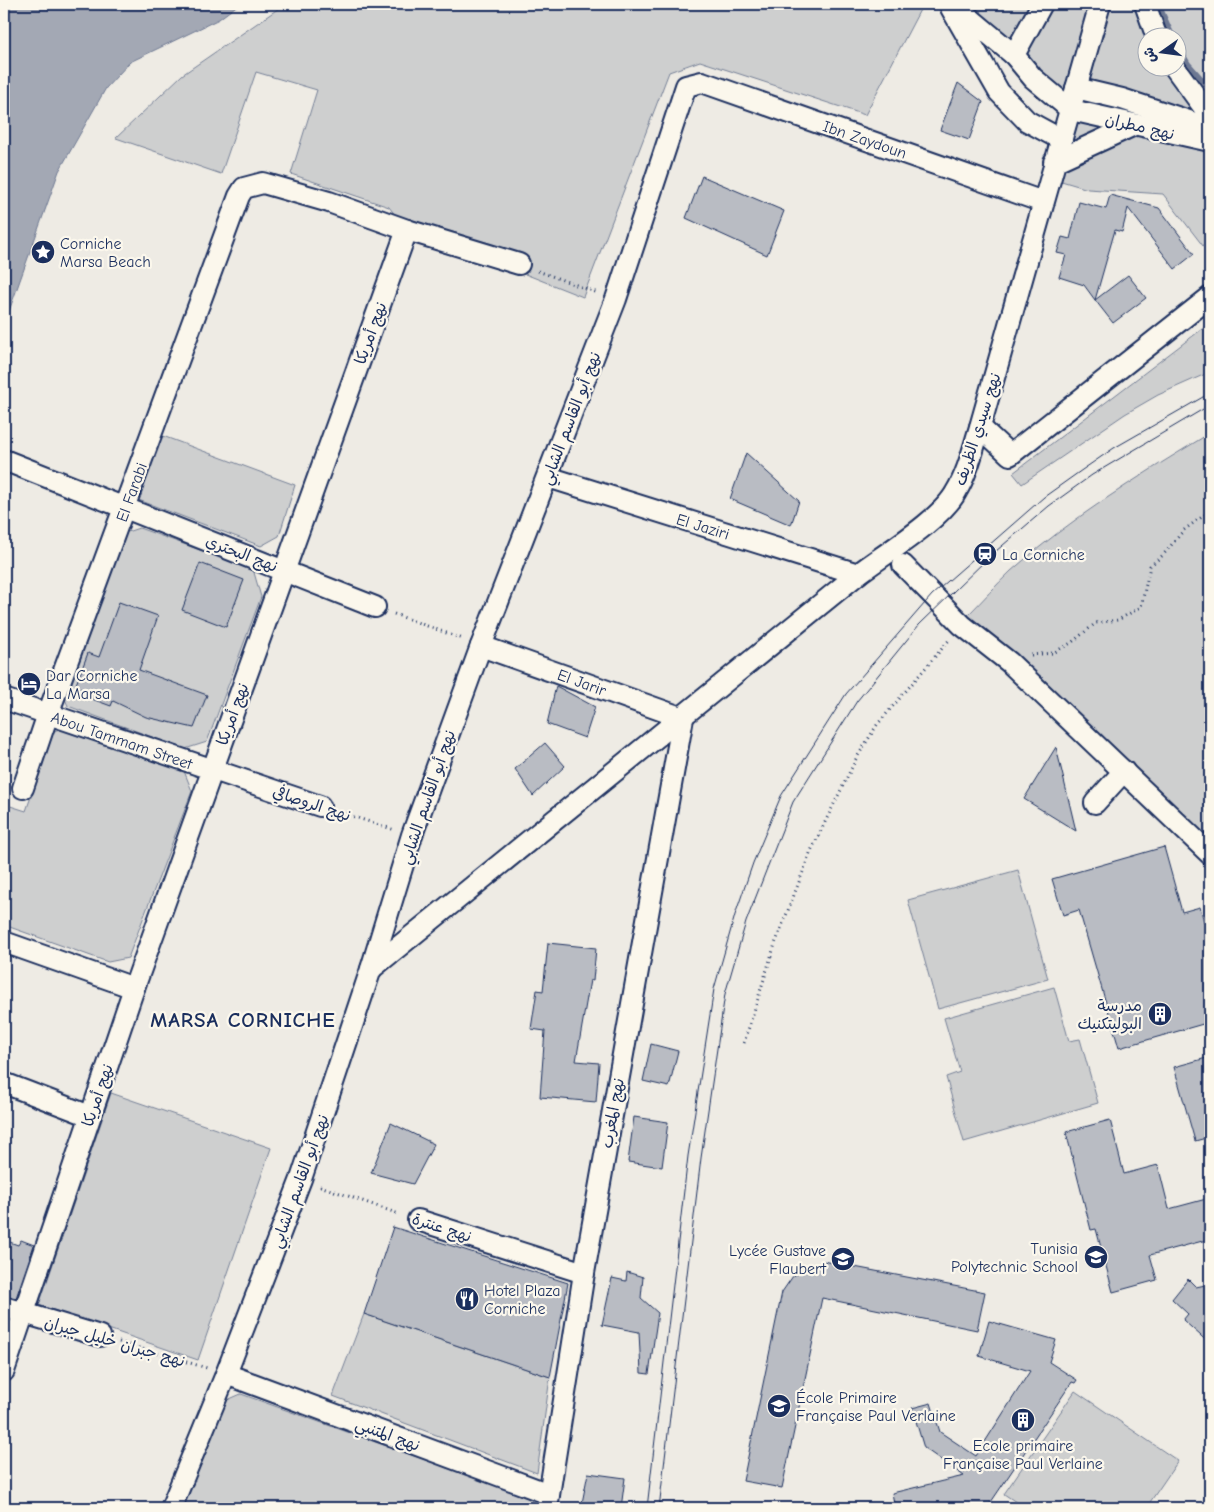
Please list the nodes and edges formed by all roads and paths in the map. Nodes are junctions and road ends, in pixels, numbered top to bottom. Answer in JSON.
{"nodes":[{"id":1,"x":948,"y":4,"type":"edge"},
{"id":2,"x":953,"y":4,"type":"edge"},
{"id":3,"x":1042,"y":4,"type":"edge"},
{"id":4,"x":1100,"y":4,"type":"edge"},
{"id":5,"x":1144,"y":4,"type":"edge"},
{"id":6,"x":1153,"y":28,"type":"edge"},
{"id":7,"x":1014,"y":55,"type":"junction"},
{"id":8,"x":1182,"y":78,"type":"edge"},
{"id":9,"x":686,"y":86,"type":"joint"},
{"id":10,"x":1076,"y":88,"type":"junction"},
{"id":11,"x":1071,"y":110,"type":"junction"},
{"id":12,"x":1210,"y":116,"type":"edge"},
{"id":13,"x":1132,"y":126,"type":"junction"},
{"id":14,"x":1210,"y":128,"type":"edge"},
{"id":15,"x":1062,"y":140,"type":"junction"},
{"id":16,"x":1210,"y":141,"type":"edge"},
{"id":17,"x":1054,"y":162,"type":"junction"},
{"id":18,"x":1043,"y":202,"type":"junction"},
{"id":19,"x":407,"y":230,"type":"junction"},
{"id":20,"x":519,"y":264,"type":"joint"},
{"id":21,"x":1210,"y":297,"type":"edge"},
{"id":22,"x":616,"y":300,"type":"junction"},
{"id":23,"x":980,"y":427,"type":"junction"},
{"id":24,"x":4,"y":460,"type":"edge"},
{"id":25,"x":548,"y":477,"type":"junction"},
{"id":26,"x":125,"y":509,"type":"junction"},
{"id":27,"x":1210,"y":511,"type":"edge"},
{"id":28,"x":903,"y":565,"type":"dead end"},
{"id":29,"x":283,"y":569,"type":"junction"},
{"id":30,"x":858,"y":574,"type":"junction"},
{"id":31,"x":375,"y":606,"type":"joint"},
{"id":32,"x":962,"y":625,"type":"junction"},
{"id":33,"x":481,"y":646,"type":"junction"},
{"id":34,"x":1009,"y":662,"type":"junction"},
{"id":35,"x":4,"y":699,"type":"edge"},
{"id":36,"x":48,"y":714,"type":"junction"},
{"id":37,"x":683,"y":718,"type":"junction"},
{"id":38,"x":212,"y":771,"type":"junction"},
{"id":39,"x":1124,"y":771,"type":"junction"},
{"id":40,"x":23,"y":788,"type":"dead end"},
{"id":41,"x":1095,"y":803,"type":"dead end"},
{"id":42,"x":320,"y":806,"type":"joint"},
{"id":43,"x":412,"y":835,"type":"junction"},
{"id":44,"x":1210,"y":854,"type":"edge"},
{"id":45,"x":4,"y":942,"type":"edge"},
{"id":46,"x":371,"y":969,"type":"junction"},
{"id":47,"x":134,"y":988,"type":"junction"},
{"id":48,"x":744,"y":1043,"type":"dead end"},
{"id":49,"x":4,"y":1083,"type":"edge"},
{"id":50,"x":90,"y":1116,"type":"junction"},
{"id":51,"x":301,"y":1179,"type":"junction"},
{"id":52,"x":418,"y":1220,"type":"joint"},
{"id":53,"x":584,"y":1272,"type":"junction"},
{"id":54,"x":4,"y":1307,"type":"edge"},
{"id":55,"x":23,"y":1314,"type":"junction"},
{"id":56,"x":100,"y":1336,"type":"joint"},
{"id":57,"x":4,"y":1371,"type":"edge"},
{"id":58,"x":226,"y":1374,"type":"junction"},
{"id":59,"x":548,"y":1501,"type":"edge"},
{"id":60,"x":171,"y":1508,"type":"edge"}],
"edges":[{"from":1,"to":15,"type":"street"},
{"from":2,"to":7,"type":"street"},
{"from":3,"to":7,"type":"street"},
{"from":4,"to":10,"type":"street","name":"نهج سيدي الظريف"},
{"from":5,"to":6,"type":"street"},
{"from":7,"to":11,"type":"street"},
{"from":8,"to":12,"type":"street"},
{"from":9,"to":18,"type":"street","name":"Ibn Zaydoun"},
{"from":9,"to":22,"type":"street","name":"نهج أبو القاسم الشابي"},
{"from":10,"to":11,"type":"street","name":"نهج سيدي الظريف"},
{"from":10,"to":14,"type":"street","name":"نهج مطران"},
{"from":11,"to":13,"type":"street","name":"نهج مطران"},
{"from":11,"to":15,"type":"street","name":"نهج سيدي الظريف"},
{"from":13,"to":16,"type":"street","name":"نهج مطران"},
{"from":13,"to":17,"type":"street"},
{"from":15,"to":17,"type":"street","name":"نهج سيدي الظريف"},
{"from":17,"to":18,"type":"street","name":"نهج سيدي الظريف"},
{"from":18,"to":23,"type":"street","name":"نهج سيدي الظريف"},
{"from":19,"to":20,"type":"street"},
{"from":19,"to":26,"type":"street","name":"El Farabi"},
{"from":19,"to":29,"type":"street","name":"نهج أمريكا"},
{"from":20,"to":22,"type":"path"},
{"from":21,"to":23,"type":"street"},
{"from":22,"to":25,"type":"street","name":"نهج أبو القاسم الشابي"},
{"from":23,"to":30,"type":"street","name":"نهج سيدي الظريف"},
{"from":24,"to":26,"type":"street","name":"نهج البحتري"},
{"from":25,"to":30,"type":"street","name":"El Jaziri"},
{"from":25,"to":33,"type":"street","name":"نهج أبو القاسم الشابي"},
{"from":26,"to":29,"type":"street","name":"نهج البحتري"},
{"from":26,"to":36,"type":"street","name":"El Farabi"},
{"from":27,"to":34,"type":"path"},
{"from":28,"to":32,"type":"street"},
{"from":29,"to":31,"type":"street","name":"نهج البحتري"},
{"from":29,"to":38,"type":"street","name":"نهج أمريكا"},
{"from":30,"to":37,"type":"street","name":"نهج سيدي الظريف"},
{"from":31,"to":33,"type":"path"},
{"from":32,"to":34,"type":"street"},
{"from":32,"to":48,"type":"path"},
{"from":33,"to":37,"type":"street","name":"El Jarir"},
{"from":33,"to":43,"type":"street","name":"نهج أبو القاسم الشابي"},
{"from":34,"to":39,"type":"street"},
{"from":35,"to":36,"type":"street","name":"Abou Tammam Street"},
{"from":36,"to":38,"type":"street","name":"Abou Tammam Street"},
{"from":36,"to":40,"type":"street","name":"El Farabi"},
{"from":37,"to":46,"type":"street","name":"نهج سيدي الظريف"},
{"from":37,"to":53,"type":"street","name":"نهج المغرب"},
{"from":38,"to":42,"type":"street","name":"نهج الروصافي"},
{"from":38,"to":47,"type":"street","name":"نهج أمريكا"},
{"from":39,"to":41,"type":"street"},
{"from":39,"to":44,"type":"street"},
{"from":42,"to":43,"type":"path","name":"نهج الروصافي"},
{"from":43,"to":46,"type":"street","name":"نهج أبو القاسم الشابي"},
{"from":45,"to":47,"type":"street"},
{"from":46,"to":51,"type":"street","name":"نهج أبو القاسم الشابي"},
{"from":47,"to":50,"type":"street","name":"نهج أمريكا"},
{"from":49,"to":50,"type":"street"},
{"from":50,"to":55,"type":"street","name":"نهج أمريكا"},
{"from":51,"to":52,"type":"path","name":"نهج عنترة"},
{"from":51,"to":58,"type":"street","name":"نهج أبو القاسم الشابي"},
{"from":52,"to":53,"type":"street","name":"نهج عنترة"},
{"from":53,"to":59,"type":"street","name":"نهج المغرب"},
{"from":54,"to":55,"type":"street","name":"نهج جبران خليل جبران"},
{"from":55,"to":56,"type":"street","name":"نهج جبران خليل جبران"},
{"from":55,"to":57,"type":"street","name":"نهج أمريكا"},
{"from":56,"to":58,"type":"path","name":"نهج جبران خليل جبران"},
{"from":58,"to":59,"type":"street","name":"نهج المتنبي"},
{"from":58,"to":60,"type":"street","name":"نهج أبو القاسم الشابي"}]}
